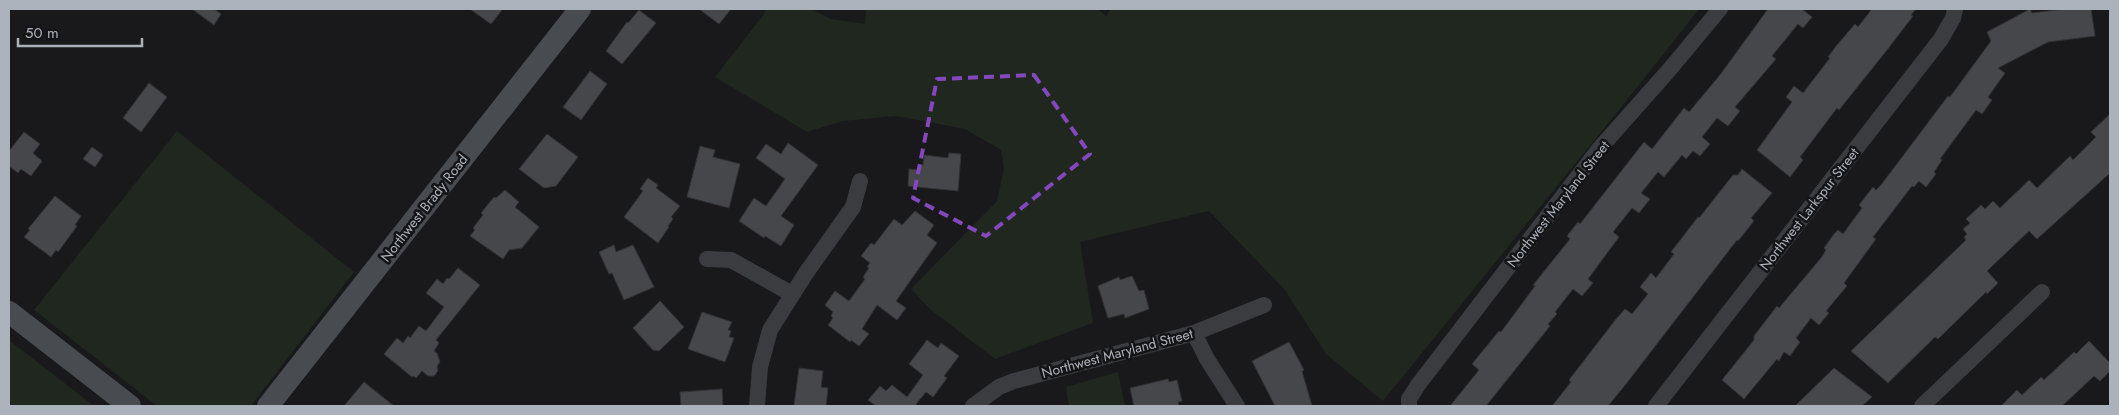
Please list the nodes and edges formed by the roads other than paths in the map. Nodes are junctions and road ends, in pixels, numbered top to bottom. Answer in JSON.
{"nodes":[{"id":1,"x":580,"y":9,"type":"edge"},
{"id":2,"x":1720,"y":9,"type":"edge"},
{"id":3,"x":1955,"y":9,"type":"edge"},
{"id":4,"x":860,"y":181,"type":"dead end"},
{"id":5,"x":707,"y":259,"type":"dead end"},
{"id":6,"x":2042,"y":292,"type":"dead end"},
{"id":7,"x":792,"y":294,"type":"junction"},
{"id":8,"x":1264,"y":306,"type":"dead end"},
{"id":9,"x":9,"y":312,"type":"edge"},
{"id":10,"x":1194,"y":333,"type":"junction"},
{"id":11,"x":130,"y":406,"type":"edge"},
{"id":12,"x":268,"y":406,"type":"edge"},
{"id":13,"x":758,"y":406,"type":"edge"},
{"id":14,"x":973,"y":406,"type":"edge"},
{"id":15,"x":1237,"y":406,"type":"edge"},
{"id":16,"x":1409,"y":406,"type":"edge"},
{"id":17,"x":1656,"y":406,"type":"edge"},
{"id":18,"x":1922,"y":406,"type":"edge"}],
"edges":[{"from":1,"to":12,"type":"main road","name":"Northwest Brady Road"},
{"from":2,"to":16,"type":"street","name":"Northwest Maryland Street"},
{"from":3,"to":17,"type":"street","name":"Northwest Larkspur Street"},
{"from":4,"to":7,"type":"street"},
{"from":5,"to":7,"type":"street"},
{"from":6,"to":18,"type":"street"},
{"from":7,"to":13,"type":"street"},
{"from":8,"to":10,"type":"street","name":"Northwest Maryland Street"},
{"from":9,"to":11,"type":"main road"},
{"from":10,"to":14,"type":"street","name":"Northwest Maryland Street"},
{"from":10,"to":15,"type":"street"}]}
